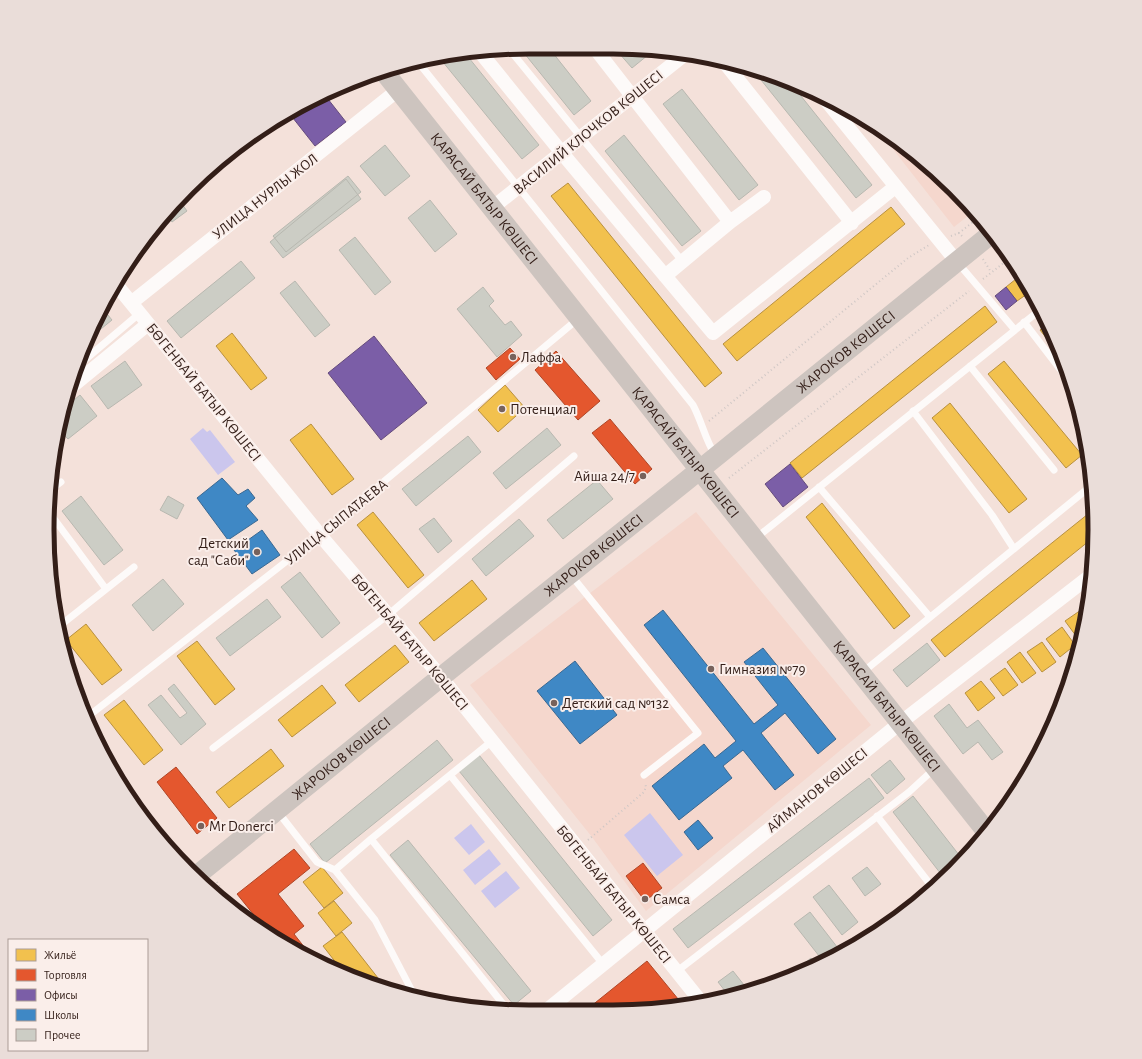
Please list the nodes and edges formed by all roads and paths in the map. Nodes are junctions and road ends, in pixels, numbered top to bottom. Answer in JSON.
{"nodes":[{"id":1,"x":599,"y":54,"type":"edge"},
{"id":2,"x":513,"y":55,"type":"edge"},
{"id":3,"x":484,"y":56,"type":"edge"},
{"id":4,"x":679,"y":59,"type":"edge"},
{"id":5,"x":422,"y":66,"type":"edge"},
{"id":6,"x":729,"y":68,"type":"edge"},
{"id":7,"x":387,"y":76,"type":"edge"},
{"id":8,"x":398,"y":90,"type":"junction"},
{"id":9,"x":633,"y":96,"type":"junction"},
{"id":10,"x":834,"y":109,"type":"edge"},
{"id":11,"x":580,"y":138,"type":"junction"},
{"id":12,"x":562,"y":153,"type":"junction"},
{"id":13,"x":895,"y":187,"type":"junction"},
{"id":14,"x":518,"y":188,"type":"junction"},
{"id":15,"x":764,"y":197,"type":"dead end"},
{"id":16,"x":492,"y":208,"type":"junction"},
{"id":17,"x":730,"y":222,"type":"junction"},
{"id":18,"x":852,"y":223,"type":"junction"},
{"id":19,"x":959,"y":233,"type":"dead end"},
{"id":20,"x":987,"y":237,"type":"edge"},
{"id":21,"x":938,"y":240,"type":"junction"},
{"id":22,"x":683,"y":262,"type":"junction"},
{"id":23,"x":957,"y":262,"type":"junction"},
{"id":24,"x":1006,"y":262,"type":"edge"},
{"id":25,"x":665,"y":276,"type":"junction"},
{"id":26,"x":976,"y":285,"type":"junction"},
{"id":27,"x":120,"y":289,"type":"edge"},
{"id":28,"x":140,"y":313,"type":"junction"},
{"id":29,"x":1036,"y":313,"type":"edge"},
{"id":30,"x":579,"y":318,"type":"junction"},
{"id":31,"x":1024,"y":322,"type":"junction"},
{"id":32,"x":1015,"y":330,"type":"junction"},
{"id":33,"x":86,"y":359,"type":"edge"},
{"id":34,"x":970,"y":366,"type":"junction"},
{"id":35,"x":1060,"y":369,"type":"edge"},
{"id":36,"x":78,"y":379,"type":"edge"},
{"id":37,"x":913,"y":412,"type":"junction"},
{"id":38,"x":702,"y":427,"type":"junction"},
{"id":39,"x":574,"y":456,"type":"dead end"},
{"id":40,"x":716,"y":457,"type":"junction"},
{"id":41,"x":700,"y":470,"type":"junction"},
{"id":42,"x":1054,"y":470,"type":"dead end"},
{"id":43,"x":729,"y":478,"type":"dead end"},
{"id":44,"x":62,"y":482,"type":"dead end"},
{"id":45,"x":56,"y":486,"type":"edge"},
{"id":46,"x":819,"y":487,"type":"junction"},
{"id":47,"x":1086,"y":490,"type":"edge"},
{"id":48,"x":54,"y":519,"type":"edge"},
{"id":49,"x":320,"y":536,"type":"junction"},
{"id":50,"x":754,"y":539,"type":"junction"},
{"id":51,"x":1014,"y":549,"type":"junction"},
{"id":52,"x":134,"y":567,"type":"dead end"},
{"id":53,"x":570,"y":573,"type":"junction"},
{"id":54,"x":1085,"y":580,"type":"edge"},
{"id":55,"x":106,"y":589,"type":"junction"},
{"id":56,"x":388,"y":615,"type":"junction"},
{"id":57,"x":930,"y":617,"type":"junction"},
{"id":58,"x":63,"y":624,"type":"edge"},
{"id":59,"x":861,"y":673,"type":"junction"},
{"id":60,"x":441,"y":677,"type":"junction"},
{"id":61,"x":91,"y":714,"type":"edge"},
{"id":62,"x":900,"y":723,"type":"junction"},
{"id":63,"x":492,"y":741,"type":"junction"},
{"id":64,"x":213,"y":748,"type":"dead end"},
{"id":65,"x":936,"y":768,"type":"junction"},
{"id":66,"x":450,"y":775,"type":"junction"},
{"id":67,"x":644,"y":775,"type":"joint"},
{"id":68,"x":277,"y":810,"type":"junction"},
{"id":69,"x":877,"y":816,"type":"junction"},
{"id":70,"x":983,"y":827,"type":"edge"},
{"id":71,"x":372,"y":839,"type":"junction"},
{"id":72,"x":579,"y":849,"type":"junction"},
{"id":73,"x":335,"y":870,"type":"junction"},
{"id":74,"x":200,"y":873,"type":"edge"},
{"id":75,"x":217,"y":882,"type":"dead end"},
{"id":76,"x":930,"y":884,"type":"edge"},
{"id":77,"x":220,"y":890,"type":"edge"},
{"id":78,"x":644,"y":930,"type":"junction"},
{"id":79,"x":603,"y":964,"type":"junction"},
{"id":80,"x":676,"y":972,"type":"junction"},
{"id":81,"x":412,"y":990,"type":"edge"},
{"id":82,"x":697,"y":997,"type":"edge"},
{"id":83,"x":503,"y":1004,"type":"edge"},
{"id":84,"x":554,"y":1005,"type":"edge"}],
"edges":[{"from":1,"to":9,"type":"street"},
{"from":2,"to":11,"type":"lane"},
{"from":3,"to":12,"type":"street"},
{"from":4,"to":9,"type":"street","name":"ВАСИЛИЙ КЛОЧКОВ КӨШЕСІ"},
{"from":5,"to":14,"type":"lane"},
{"from":6,"to":18,"type":"street"},
{"from":7,"to":8,"type":"street","name":"ҚАРАСАЙ БАТЫР КӨШЕСІ"},
{"from":8,"to":16,"type":"street","name":"ҚАРАСАЙ БАТЫР КӨШЕСІ"},
{"from":8,"to":28,"type":"street","name":"УЛИЦА НУРЛЫ ЖОЛ"},
{"from":9,"to":11,"type":"street","name":"ВАСИЛИЙ КЛОЧКОВ КӨШЕСІ"},
{"from":9,"to":17,"type":"street"},
{"from":10,"to":13,"type":"street"},
{"from":11,"to":12,"type":"street","name":"ВАСИЛИЙ КЛОЧКОВ КӨШЕСІ"},
{"from":11,"to":22,"type":"lane"},
{"from":12,"to":14,"type":"street","name":"ВАСИЛИЙ КЛОЧКОВ КӨШЕСІ"},
{"from":12,"to":25,"type":"street"},
{"from":13,"to":18,"type":"street"},
{"from":13,"to":21,"type":"street"},
{"from":14,"to":16,"type":"street","name":"ВАСИЛИЙ КЛОЧКОВ КӨШЕСІ"},
{"from":14,"to":38,"type":"lane"},
{"from":15,"to":17,"type":"street"},
{"from":16,"to":30,"type":"street","name":"ҚАРАСАЙ БАТЫР КӨШЕСІ"},
{"from":17,"to":22,"type":"street"},
{"from":18,"to":25,"type":"street"},
{"from":19,"to":21,"type":"path"},
{"from":20,"to":23,"type":"street","name":"ЖАРОКОВ КӨШЕСІ"},
{"from":21,"to":23,"type":"street"},
{"from":21,"to":38,"type":"path"},
{"from":22,"to":25,"type":"street"},
{"from":23,"to":26,"type":"lane"},
{"from":23,"to":40,"type":"street","name":"ЖАРОКОВ КӨШЕСІ"},
{"from":24,"to":26,"type":"path"},
{"from":26,"to":32,"type":"lane"},
{"from":26,"to":43,"type":"path"},
{"from":27,"to":28,"type":"street","name":"БӨГЕНБАЙ БАТЫР КӨШЕСІ"},
{"from":28,"to":33,"type":"lane"},
{"from":28,"to":36,"type":"street","name":"УЛИЦА НУРЛЫ ЖОЛ"},
{"from":28,"to":49,"type":"street","name":"БӨГЕНБАЙ БАТЫР КӨШЕСІ"},
{"from":29,"to":31,"type":"lane"},
{"from":30,"to":41,"type":"street","name":"ҚАРАСАЙ БАТЫР КӨШЕСІ"},
{"from":30,"to":49,"type":"lane","name":"УЛИЦА СЫПАТАЕВА"},
{"from":31,"to":32,"type":"lane"},
{"from":31,"to":35,"type":"lane"},
{"from":32,"to":34,"type":"lane"},
{"from":34,"to":37,"type":"lane"},
{"from":34,"to":42,"type":"lane"},
{"from":37,"to":46,"type":"lane"},
{"from":37,"to":51,"type":"lane"},
{"from":38,"to":40,"type":"lane"},
{"from":39,"to":56,"type":"lane"},
{"from":40,"to":41,"type":"street","name":"ЖАРОКОВ КӨШЕСІ"},
{"from":41,"to":50,"type":"street","name":"ҚАРАСАЙ БАТЫР КӨШЕСІ"},
{"from":41,"to":53,"type":"street","name":"ЖАРОКОВ КӨШЕСІ"},
{"from":44,"to":45,"type":"lane"},
{"from":46,"to":50,"type":"lane"},
{"from":46,"to":57,"type":"lane"},
{"from":47,"to":51,"type":"lane"},
{"from":48,"to":55,"type":"lane"},
{"from":49,"to":56,"type":"street","name":"БӨГЕНБАЙ БАТЫР КӨШЕСІ"},
{"from":49,"to":61,"type":"lane","name":"УЛИЦА СЫПАТАЕВА"},
{"from":50,"to":59,"type":"street","name":"ҚАРАСАЙ БАТЫР КӨШЕСІ"},
{"from":51,"to":57,"type":"lane"},
{"from":52,"to":55,"type":"lane"},
{"from":53,"to":60,"type":"street","name":"ЖАРОКОВ КӨШЕСІ"},
{"from":53,"to":67,"type":"lane"},
{"from":54,"to":62,"type":"street","name":"АЙМАНОВ КӨШЕСІ"},
{"from":55,"to":58,"type":"lane"},
{"from":56,"to":60,"type":"street","name":"БӨГЕНБАЙ БАТЫР КӨШЕСІ"},
{"from":56,"to":64,"type":"lane"},
{"from":57,"to":59,"type":"lane"},
{"from":59,"to":62,"type":"street","name":"ҚАРАСАЙ БАТЫР КӨШЕСІ"},
{"from":60,"to":63,"type":"street","name":"БӨГЕНБАЙ БАТЫР КӨШЕСІ"},
{"from":60,"to":68,"type":"street","name":"ЖАРОКОВ КӨШЕСІ"},
{"from":62,"to":65,"type":"street","name":"ҚАРАСАЙ БАТЫР КӨШЕСІ"},
{"from":62,"to":78,"type":"street","name":"АЙМАНОВ КӨШЕСІ"},
{"from":63,"to":66,"type":"lane"},
{"from":63,"to":72,"type":"street","name":"БӨГЕНБАЙ БАТЫР КӨШЕСІ"},
{"from":65,"to":69,"type":"lane"},
{"from":65,"to":70,"type":"street","name":"ҚАРАСАЙ БАТЫР КӨШЕСІ"},
{"from":66,"to":71,"type":"lane"},
{"from":66,"to":79,"type":"lane"},
{"from":67,"to":72,"type":"path"},
{"from":68,"to":73,"type":"lane"},
{"from":68,"to":74,"type":"street","name":"ЖАРОКОВ КӨШЕСІ"},
{"from":69,"to":76,"type":"lane"},
{"from":69,"to":80,"type":"lane"},
{"from":71,"to":73,"type":"lane"},
{"from":71,"to":83,"type":"lane"},
{"from":72,"to":78,"type":"street","name":"БӨГЕНБАЙ БАТЫР КӨШЕСІ"},
{"from":73,"to":81,"type":"lane"},
{"from":75,"to":77,"type":"path"},
{"from":78,"to":79,"type":"street","name":"АЙМАНОВ КӨШЕСІ"},
{"from":78,"to":80,"type":"street","name":"БӨГЕНБАЙ БАТЫР КӨШЕСІ"},
{"from":79,"to":84,"type":"street","name":"АЙМАНОВ КӨШЕСІ"},
{"from":80,"to":82,"type":"street","name":"БӨГЕНБАЙ БАТЫР КӨШЕСІ"}]}
